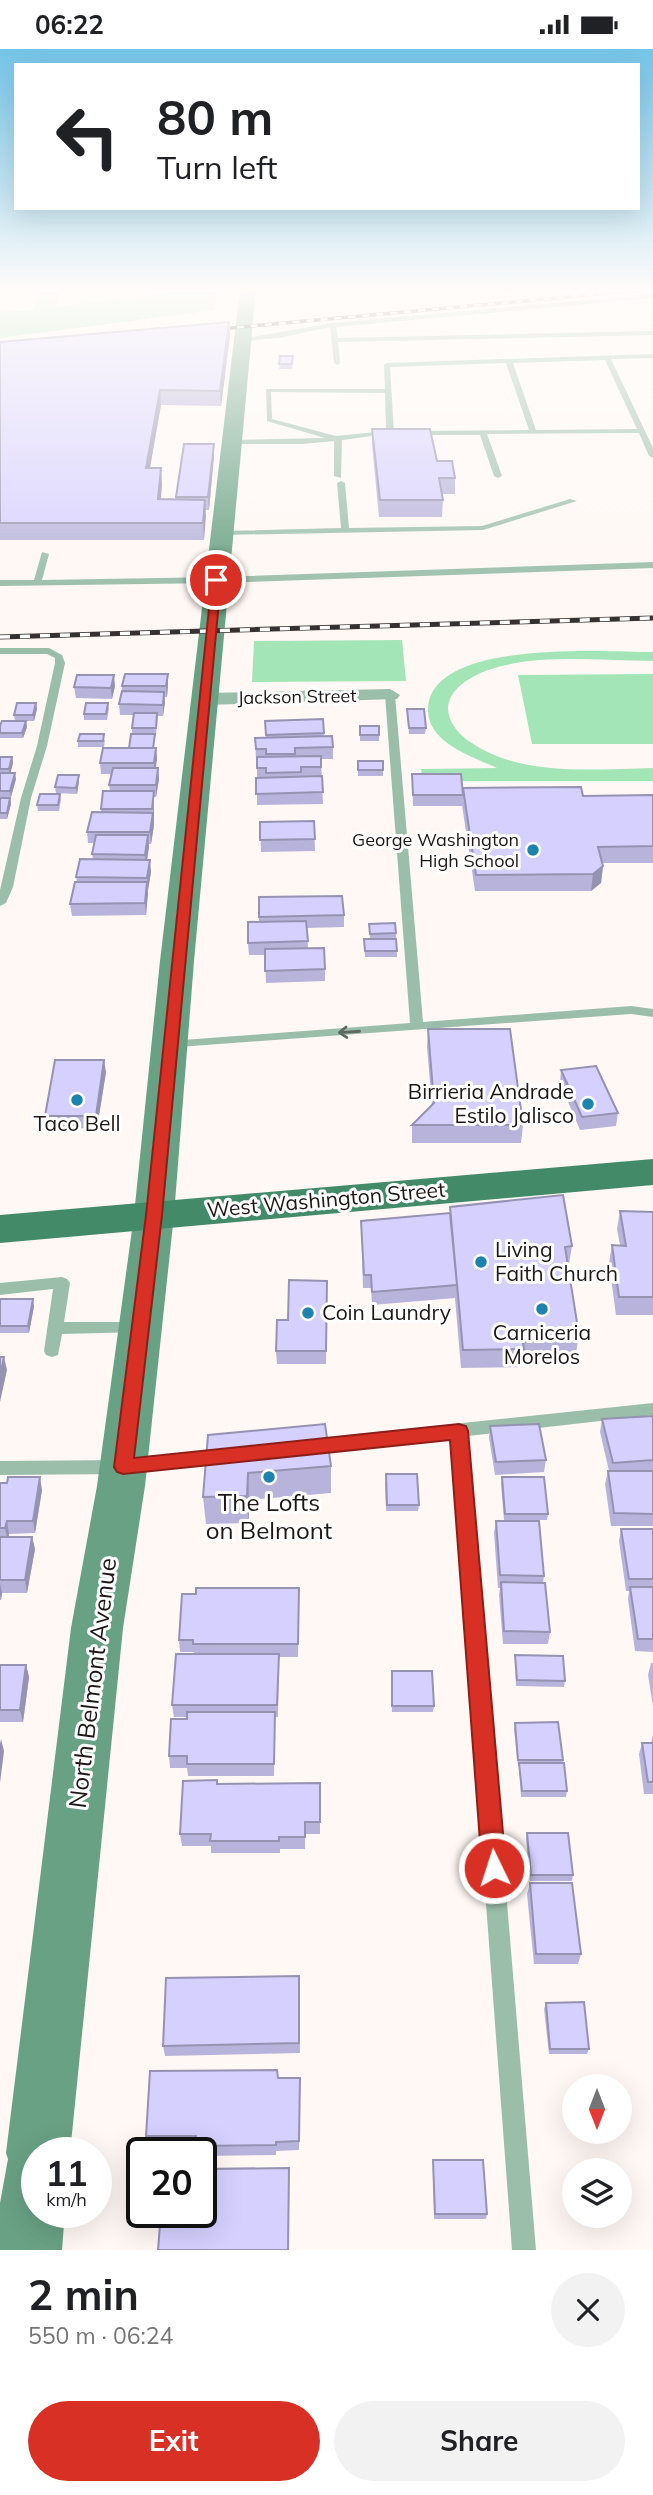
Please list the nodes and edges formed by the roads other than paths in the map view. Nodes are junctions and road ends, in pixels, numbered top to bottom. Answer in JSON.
{"nodes":[{"id":1,"x":388,"y":391,"type":"edge"},
{"id":2,"x":236,"y":392,"type":"edge"},
{"id":3,"x":268,"y":392,"type":"edge"},
{"id":4,"x":519,"y":392,"type":"edge"},
{"id":5,"x":623,"y":392,"type":"edge"},
{"id":6,"x":642,"y":431,"type":"junction"},
{"id":7,"x":533,"y":432,"type":"junction"},
{"id":8,"x":390,"y":433,"type":"junction"},
{"id":9,"x":483,"y":433,"type":"junction"},
{"id":10,"x":338,"y":439,"type":"junction"},
{"id":11,"x":232,"y":442,"type":"junction"},
{"id":12,"x":653,"y":456,"type":"edge"},
{"id":13,"x":498,"y":476,"type":"dead end"},
{"id":14,"x":573,"y":501,"type":"dead end"},
{"id":15,"x":345,"y":530,"type":"junction"},
{"id":16,"x":222,"y":534,"type":"junction"},
{"id":17,"x":45,"y":554,"type":"dead end"},
{"id":18,"x":653,"y":565,"type":"edge"},
{"id":19,"x":216,"y":580,"type":"junction"},
{"id":20,"x":0,"y":583,"type":"edge"},
{"id":21,"x":37,"y":583,"type":"junction"},
{"id":22,"x":0,"y":651,"type":"edge"},
{"id":23,"x":390,"y":695,"type":"joint"},
{"id":24,"x":204,"y":699,"type":"junction"},
{"id":25,"x":0,"y":903,"type":"edge"},
{"id":26,"x":653,"y":1013,"type":"edge"},
{"id":27,"x":416,"y":1027,"type":"junction"},
{"id":28,"x":170,"y":1045,"type":"junction"},
{"id":29,"x":653,"y":1172,"type":"edge"},
{"id":30,"x":154,"y":1215,"type":"junction"},
{"id":31,"x":0,"y":1229,"type":"edge"},
{"id":32,"x":0,"y":1289,"type":"edge"},
{"id":33,"x":55,"y":1328,"type":"junction"},
{"id":34,"x":141,"y":1328,"type":"junction"},
{"id":35,"x":52,"y":1351,"type":"dead end"},
{"id":36,"x":653,"y":1409,"type":"edge"},
{"id":37,"x":459,"y":1431,"type":"junction"},
{"id":38,"x":287,"y":1449,"type":"edge"},
{"id":39,"x":246,"y":1453,"type":"edge"},
{"id":40,"x":123,"y":1467,"type":"junction"},
{"id":41,"x":0,"y":1468,"type":"edge"},
{"id":42,"x":40,"y":2137,"type":"edge"},
{"id":43,"x":30,"y":2228,"type":"edge"},
{"id":44,"x":28,"y":2250,"type":"edge"},
{"id":45,"x":524,"y":2250,"type":"edge"}],
"edges":[{"from":1,"to":8,"type":"lane"},
{"from":2,"to":11,"type":"main road","name":"North Belmont Avenue"},
{"from":3,"to":10,"type":"lane"},
{"from":4,"to":7,"type":"lane"},
{"from":5,"to":6,"type":"lane"},
{"from":6,"to":7,"type":"lane"},
{"from":6,"to":12,"type":"lane"},
{"from":7,"to":9,"type":"lane"},
{"from":8,"to":9,"type":"lane"},
{"from":8,"to":10,"type":"lane"},
{"from":9,"to":13,"type":"lane"},
{"from":10,"to":11,"type":"lane"},
{"from":10,"to":15,"type":"lane"},
{"from":11,"to":16,"type":"main road","name":"North Belmont Avenue"},
{"from":14,"to":15,"type":"lane"},
{"from":15,"to":16,"type":"lane"},
{"from":16,"to":19,"type":"main road","name":"North Belmont Avenue"},
{"from":17,"to":21,"type":"lane"},
{"from":18,"to":19,"type":"lane"},
{"from":19,"to":21,"type":"lane"},
{"from":19,"to":24,"type":"main road","name":"North Belmont Avenue"},
{"from":20,"to":21,"type":"lane"},
{"from":22,"to":25,"type":"lane"},
{"from":23,"to":24,"type":"street","name":"Jackson Street"},
{"from":23,"to":27,"type":"lane"},
{"from":24,"to":28,"type":"main road","name":"North Belmont Avenue"},
{"from":26,"to":27,"type":"lane"},
{"from":27,"to":28,"type":"lane","one_way":true},
{"from":28,"to":30,"type":"main road","name":"North Belmont Avenue"},
{"from":29,"to":30,"type":"main road","name":"West Washington Street"},
{"from":30,"to":31,"type":"main road","name":"West Washington Street"},
{"from":30,"to":34,"type":"main road","name":"North Belmont Avenue"},
{"from":32,"to":33,"type":"lane"},
{"from":33,"to":34,"type":"lane"},
{"from":33,"to":35,"type":"lane"},
{"from":34,"to":40,"type":"main road","name":"North Belmont Avenue"},
{"from":36,"to":37,"type":"lane"},
{"from":37,"to":38,"type":"lane"},
{"from":37,"to":45,"type":"lane"},
{"from":39,"to":40,"type":"lane"},
{"from":40,"to":41,"type":"lane"},
{"from":40,"to":42,"type":"main road","name":"North Belmont Avenue"},
{"from":43,"to":44,"type":"main road"}]}
